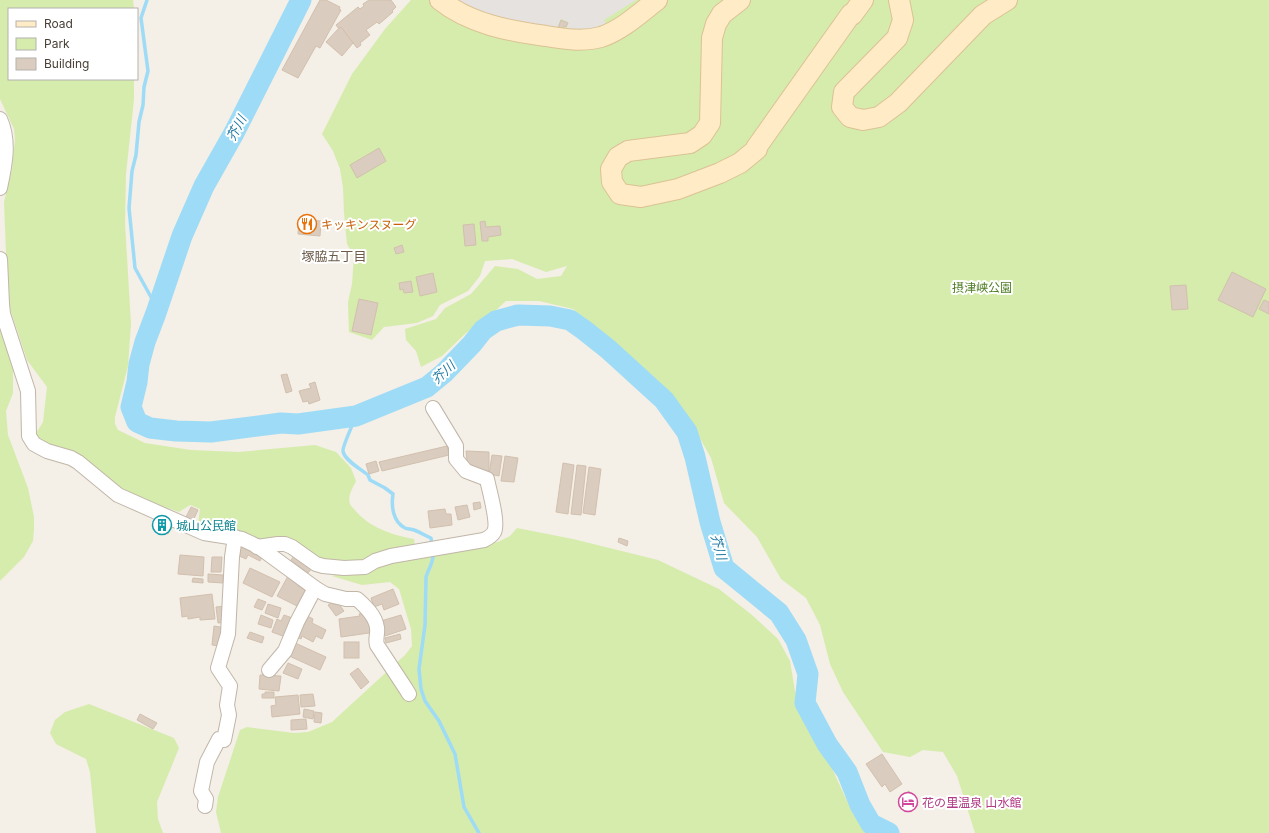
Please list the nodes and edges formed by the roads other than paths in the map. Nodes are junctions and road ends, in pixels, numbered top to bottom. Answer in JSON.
{"nodes":[{"id":1,"x":440,"y":0,"type":"edge"},
{"id":2,"x":657,"y":0,"type":"edge"},
{"id":3,"x":740,"y":0,"type":"edge"},
{"id":4,"x":863,"y":0,"type":"edge"},
{"id":5,"x":899,"y":0,"type":"edge"},
{"id":6,"x":1007,"y":0,"type":"edge"},
{"id":7,"x":0,"y":118,"type":"edge"},
{"id":8,"x":0,"y":188,"type":"edge"},
{"id":9,"x":0,"y":259,"type":"edge"},
{"id":10,"x":434,"y":408,"type":"dead end"},
{"id":11,"x":235,"y":537,"type":"junction"},
{"id":12,"x":257,"y":546,"type":"junction"},
{"id":13,"x":315,"y":588,"type":"junction"},
{"id":14,"x":269,"y":670,"type":"dead end"},
{"id":15,"x":409,"y":694,"type":"dead end"},
{"id":16,"x":205,"y":806,"type":"dead end"}],
"edges":[{"from":1,"to":2,"type":"street"},
{"from":3,"to":4,"type":"street"},
{"from":5,"to":6,"type":"street"},
{"from":7,"to":8,"type":"street"},
{"from":9,"to":11,"type":"street"},
{"from":10,"to":12,"type":"street"},
{"from":11,"to":12,"type":"street"},
{"from":11,"to":16,"type":"street"},
{"from":12,"to":13,"type":"street"},
{"from":13,"to":14,"type":"street"},
{"from":13,"to":15,"type":"street"}]}
